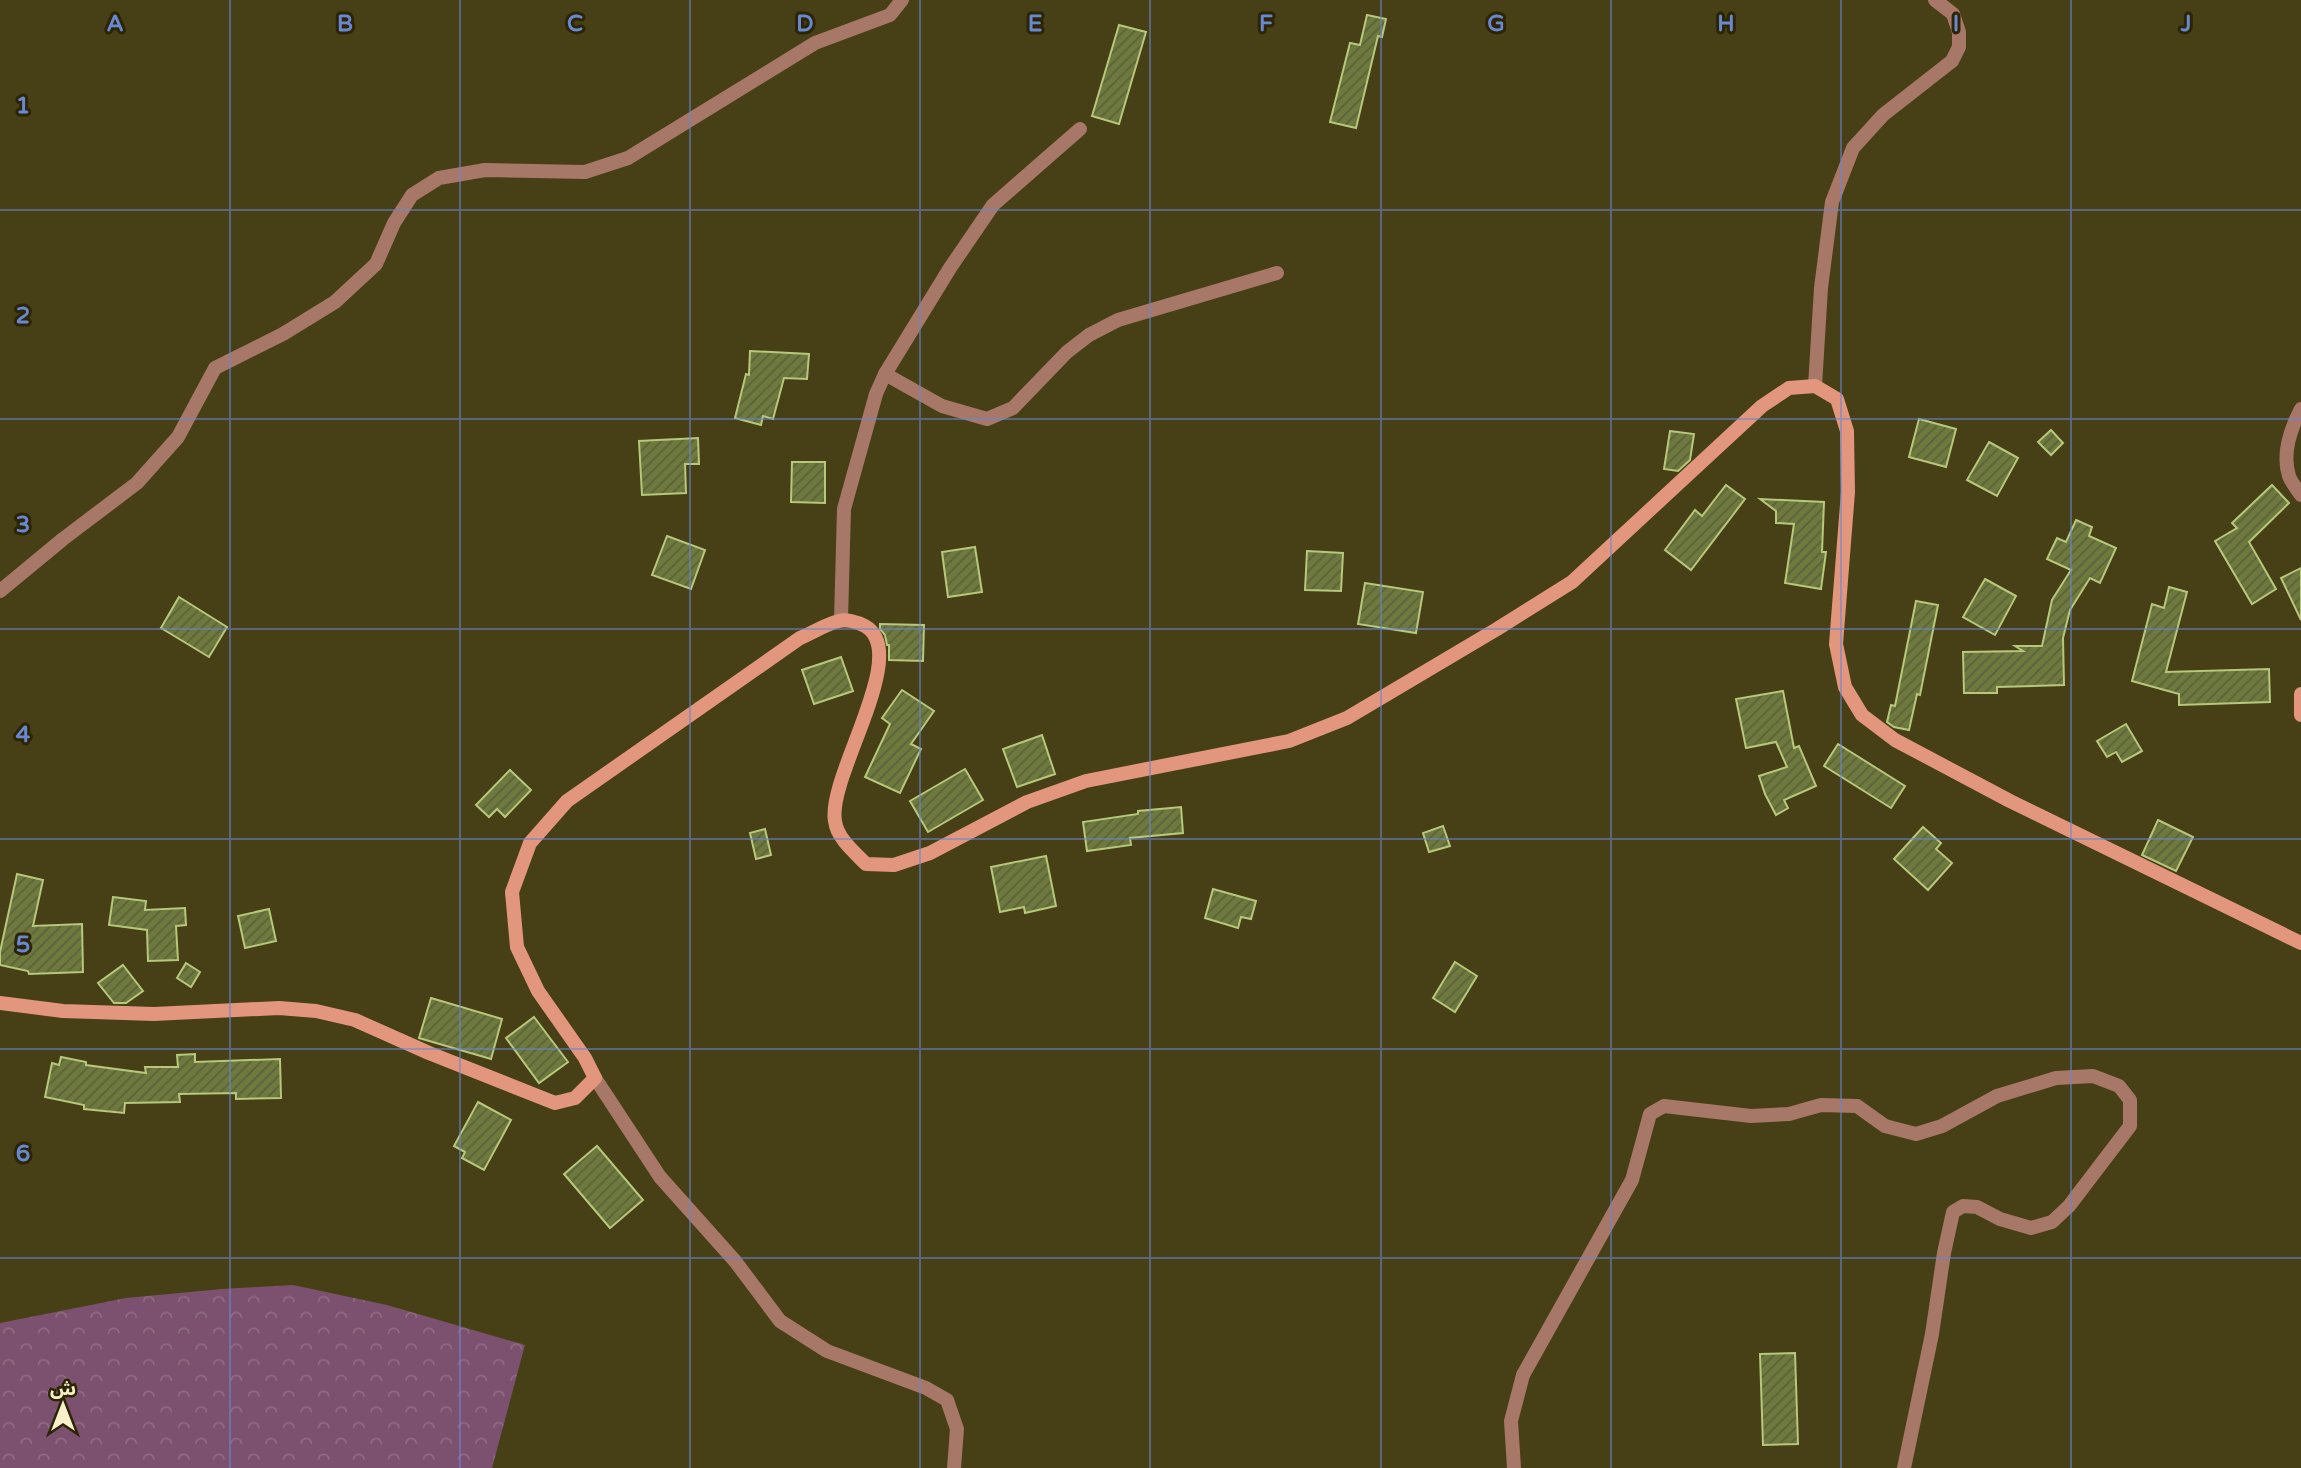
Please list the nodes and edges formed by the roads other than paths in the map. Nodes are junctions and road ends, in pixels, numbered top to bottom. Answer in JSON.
{"nodes":[{"id":1,"x":902,"y":0,"type":"edge"},
{"id":2,"x":1936,"y":0,"type":"edge"},
{"id":3,"x":1080,"y":129,"type":"dead end"},
{"id":4,"x":1277,"y":273,"type":"dead end"},
{"id":5,"x":885,"y":374,"type":"junction"},
{"id":6,"x":1815,"y":386,"type":"junction"},
{"id":7,"x":2301,"y":409,"type":"edge"},
{"id":8,"x":2301,"y":495,"type":"edge"},
{"id":9,"x":0,"y":591,"type":"edge"},
{"id":10,"x":841,"y":620,"type":"junction"},
{"id":11,"x":2301,"y":694,"type":"edge"},
{"id":12,"x":2301,"y":715,"type":"edge"},
{"id":13,"x":2301,"y":943,"type":"edge"},
{"id":14,"x":0,"y":1003,"type":"edge"},
{"id":15,"x":594,"y":1078,"type":"junction"},
{"id":16,"x":954,"y":1468,"type":"edge"},
{"id":17,"x":1514,"y":1468,"type":"edge"},
{"id":18,"x":1904,"y":1468,"type":"edge"}],
"edges":[{"from":1,"to":9,"type":"street"},
{"from":2,"to":6,"type":"street"},
{"from":3,"to":5,"type":"street"},
{"from":4,"to":5,"type":"street"},
{"from":5,"to":10,"type":"street"},
{"from":6,"to":10,"type":"main road"},
{"from":6,"to":13,"type":"main road"},
{"from":7,"to":8,"type":"street"},
{"from":10,"to":15,"type":"main road"},
{"from":11,"to":12,"type":"main road"},
{"from":14,"to":15,"type":"main road"},
{"from":15,"to":16,"type":"street"},
{"from":17,"to":18,"type":"street"}]}
